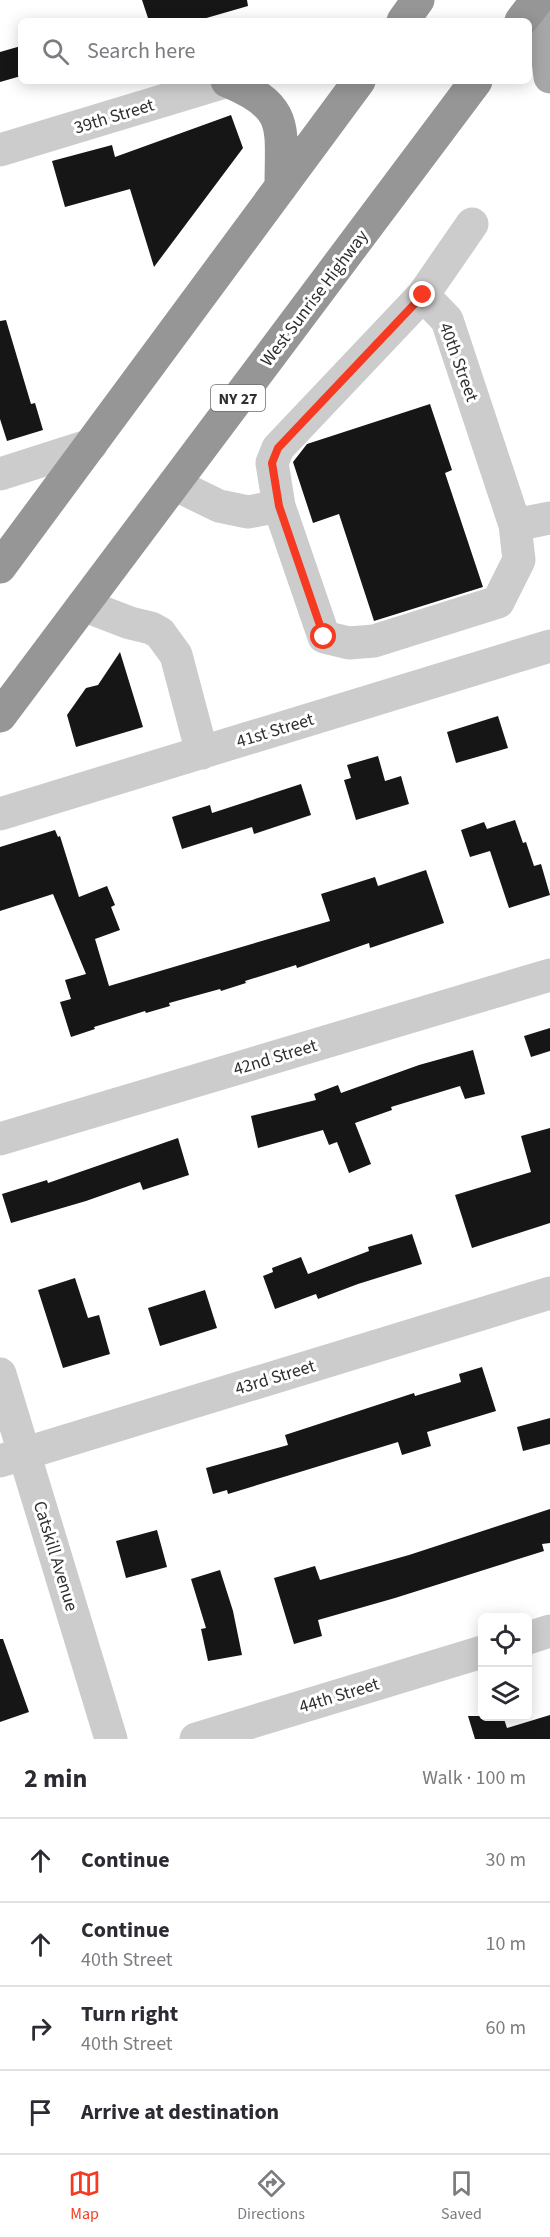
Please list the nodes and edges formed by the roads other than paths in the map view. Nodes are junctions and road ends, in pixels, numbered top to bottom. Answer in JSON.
{"nodes":[{"id":1,"x":418,"y":0,"type":"edge"},
{"id":2,"x":539,"y":0,"type":"edge"},
{"id":3,"x":405,"y":18,"type":"edge"},
{"id":4,"x":524,"y":18,"type":"edge"},
{"id":5,"x":550,"y":77,"type":"edge"},
{"id":6,"x":217,"y":84,"type":"edge"},
{"id":7,"x":234,"y":84,"type":"edge"},
{"id":8,"x":357,"y":84,"type":"edge"},
{"id":9,"x":474,"y":84,"type":"edge"},
{"id":10,"x":0,"y":150,"type":"edge"},
{"id":11,"x":281,"y":187,"type":"junction"},
{"id":12,"x":472,"y":224,"type":"dead end"},
{"id":13,"x":423,"y":295,"type":"junction"},
{"id":14,"x":91,"y":445,"type":"junction"},
{"id":15,"x":0,"y":474,"type":"edge"},
{"id":16,"x":174,"y":484,"type":"junction"},
{"id":17,"x":279,"y":506,"type":"junction"},
{"id":18,"x":550,"y":518,"type":"edge"},
{"id":19,"x":515,"y":525,"type":"junction"},
{"id":20,"x":0,"y":567,"type":"edge"},
{"id":21,"x":83,"y":605,"type":"junction"},
{"id":22,"x":550,"y":646,"type":"edge"},
{"id":23,"x":0,"y":716,"type":"edge"},
{"id":24,"x":202,"y":753,"type":"junction"},
{"id":25,"x":0,"y":814,"type":"edge"},
{"id":26,"x":550,"y":975,"type":"edge"},
{"id":27,"x":0,"y":1139,"type":"edge"},
{"id":28,"x":550,"y":1293,"type":"edge"},
{"id":29,"x":0,"y":1374,"type":"edge"},
{"id":30,"x":12,"y":1458,"type":"edge"},
{"id":31,"x":550,"y":1631,"type":"edge"},
{"id":32,"x":532,"y":1637,"type":"edge"},
{"id":33,"x":478,"y":1654,"type":"edge"},
{"id":34,"x":111,"y":1739,"type":"edge"},
{"id":35,"x":196,"y":1739,"type":"edge"}],
"edges":[{"from":1,"to":3,"type":"highway"},
{"from":2,"to":4,"type":"highway"},
{"from":2,"to":5,"type":"main road"},
{"from":6,"to":10,"type":"street","name":"39th Street"},
{"from":7,"to":11,"type":"highway"},
{"from":8,"to":11,"type":"highway"},
{"from":9,"to":16,"type":"highway","name":"West Sunrise Highway","number":"NY 27"},
{"from":11,"to":14,"type":"highway"},
{"from":12,"to":13,"type":"street"},
{"from":13,"to":17,"type":"street"},
{"from":13,"to":19,"type":"street","name":"40th Street"},
{"from":14,"to":15,"type":"street"},
{"from":14,"to":20,"type":"highway"},
{"from":16,"to":17,"type":"street"},
{"from":16,"to":21,"type":"highway","name":"West Sunrise Highway","number":"NY 27"},
{"from":17,"to":19,"type":"street","name":"40th Street"},
{"from":18,"to":19,"type":"street"},
{"from":21,"to":23,"type":"highway","name":"West Sunrise Highway","number":"NY 27"},
{"from":21,"to":24,"type":"street"},
{"from":22,"to":24,"type":"street","name":"41st Street"},
{"from":24,"to":25,"type":"street","name":"41st Street"},
{"from":26,"to":27,"type":"street","name":"42nd Street"},
{"from":28,"to":30,"type":"street","name":"43rd Street"},
{"from":29,"to":30,"type":"street","name":"Catskill Avenue"},
{"from":30,"to":34,"type":"street","name":"Catskill Avenue"},
{"from":31,"to":32,"type":"street"},
{"from":33,"to":35,"type":"street","name":"44th Street"}]}
